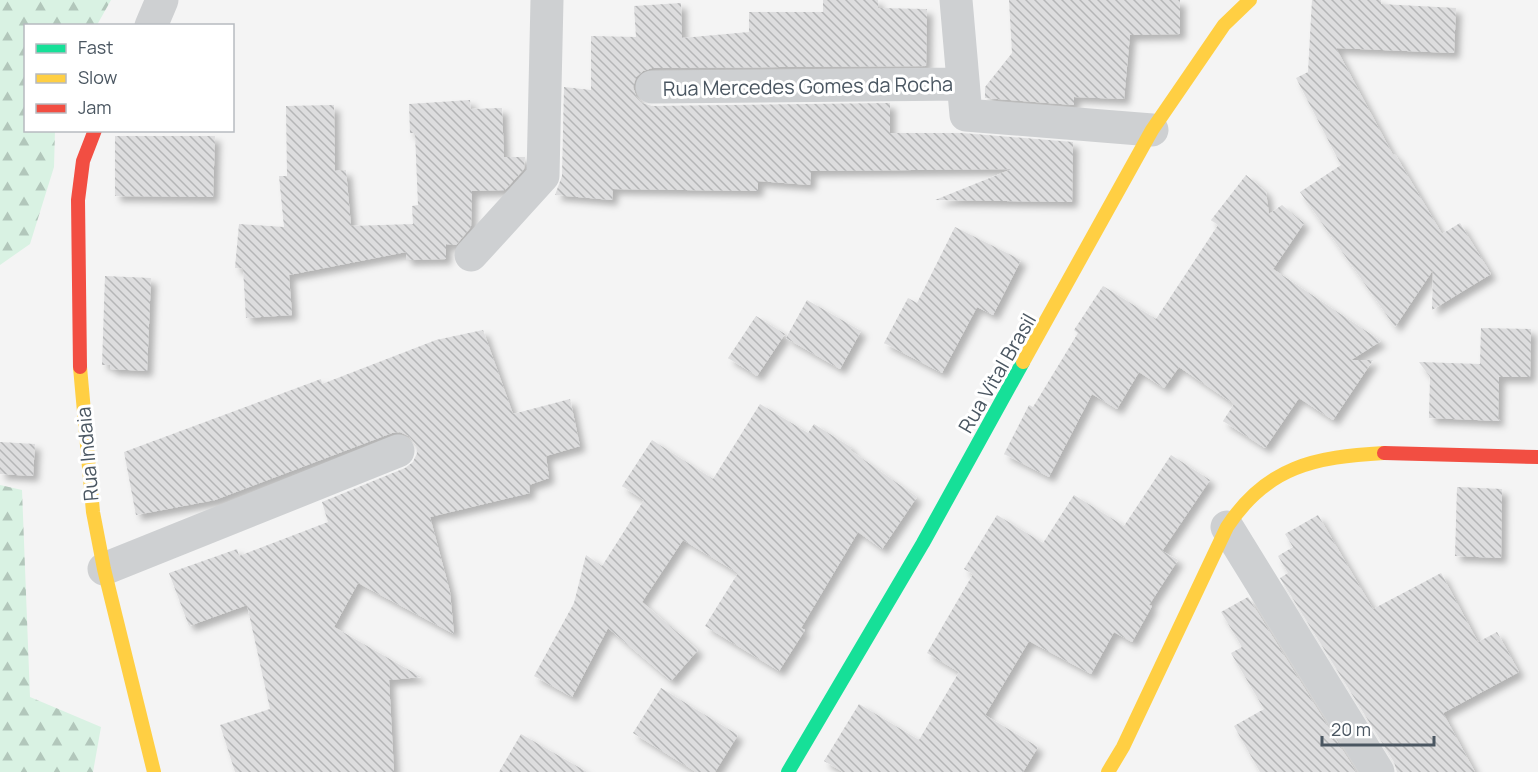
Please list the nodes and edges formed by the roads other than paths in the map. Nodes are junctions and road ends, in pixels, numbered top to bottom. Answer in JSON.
{"nodes":[{"id":1,"x":162,"y":0,"type":"edge"},
{"id":2,"x":547,"y":0,"type":"edge"},
{"id":3,"x":956,"y":0,"type":"edge"},
{"id":4,"x":1250,"y":0,"type":"edge"},
{"id":5,"x":153,"y":24,"type":"edge"},
{"id":6,"x":652,"y":87,"type":"dead end"},
{"id":7,"x":965,"y":100,"type":"junction"},
{"id":8,"x":1152,"y":130,"type":"junction"},
{"id":9,"x":94,"y":132,"type":"edge"},
{"id":10,"x":471,"y":255,"type":"dead end"},
{"id":11,"x":398,"y":451,"type":"dead end"},
{"id":12,"x":1538,"y":456,"type":"edge"},
{"id":13,"x":1227,"y":527,"type":"junction"},
{"id":14,"x":104,"y":569,"type":"junction"},
{"id":15,"x":154,"y":772,"type":"edge"},
{"id":16,"x":788,"y":772,"type":"edge"},
{"id":17,"x":1108,"y":772,"type":"edge"},
{"id":18,"x":1378,"y":772,"type":"edge"}],
"edges":[{"from":1,"to":5,"type":"street"},
{"from":2,"to":10,"type":"street"},
{"from":3,"to":7,"type":"street"},
{"from":4,"to":8,"type":"street","name":"Rua Vital Brasil"},
{"from":6,"to":7,"type":"street","name":"Rua Mercedes Gomes da Rocha"},
{"from":7,"to":8,"type":"street","name":"Rua Mercedes Gomes da Rocha"},
{"from":8,"to":16,"type":"street","name":"Rua Vital Brasil"},
{"from":9,"to":14,"type":"street","name":"Rua Indaia"},
{"from":11,"to":14,"type":"street"},
{"from":12,"to":13,"type":"street"},
{"from":13,"to":17,"type":"street"},
{"from":13,"to":18,"type":"street"},
{"from":14,"to":15,"type":"street","name":"Rua Indaia"}]}
